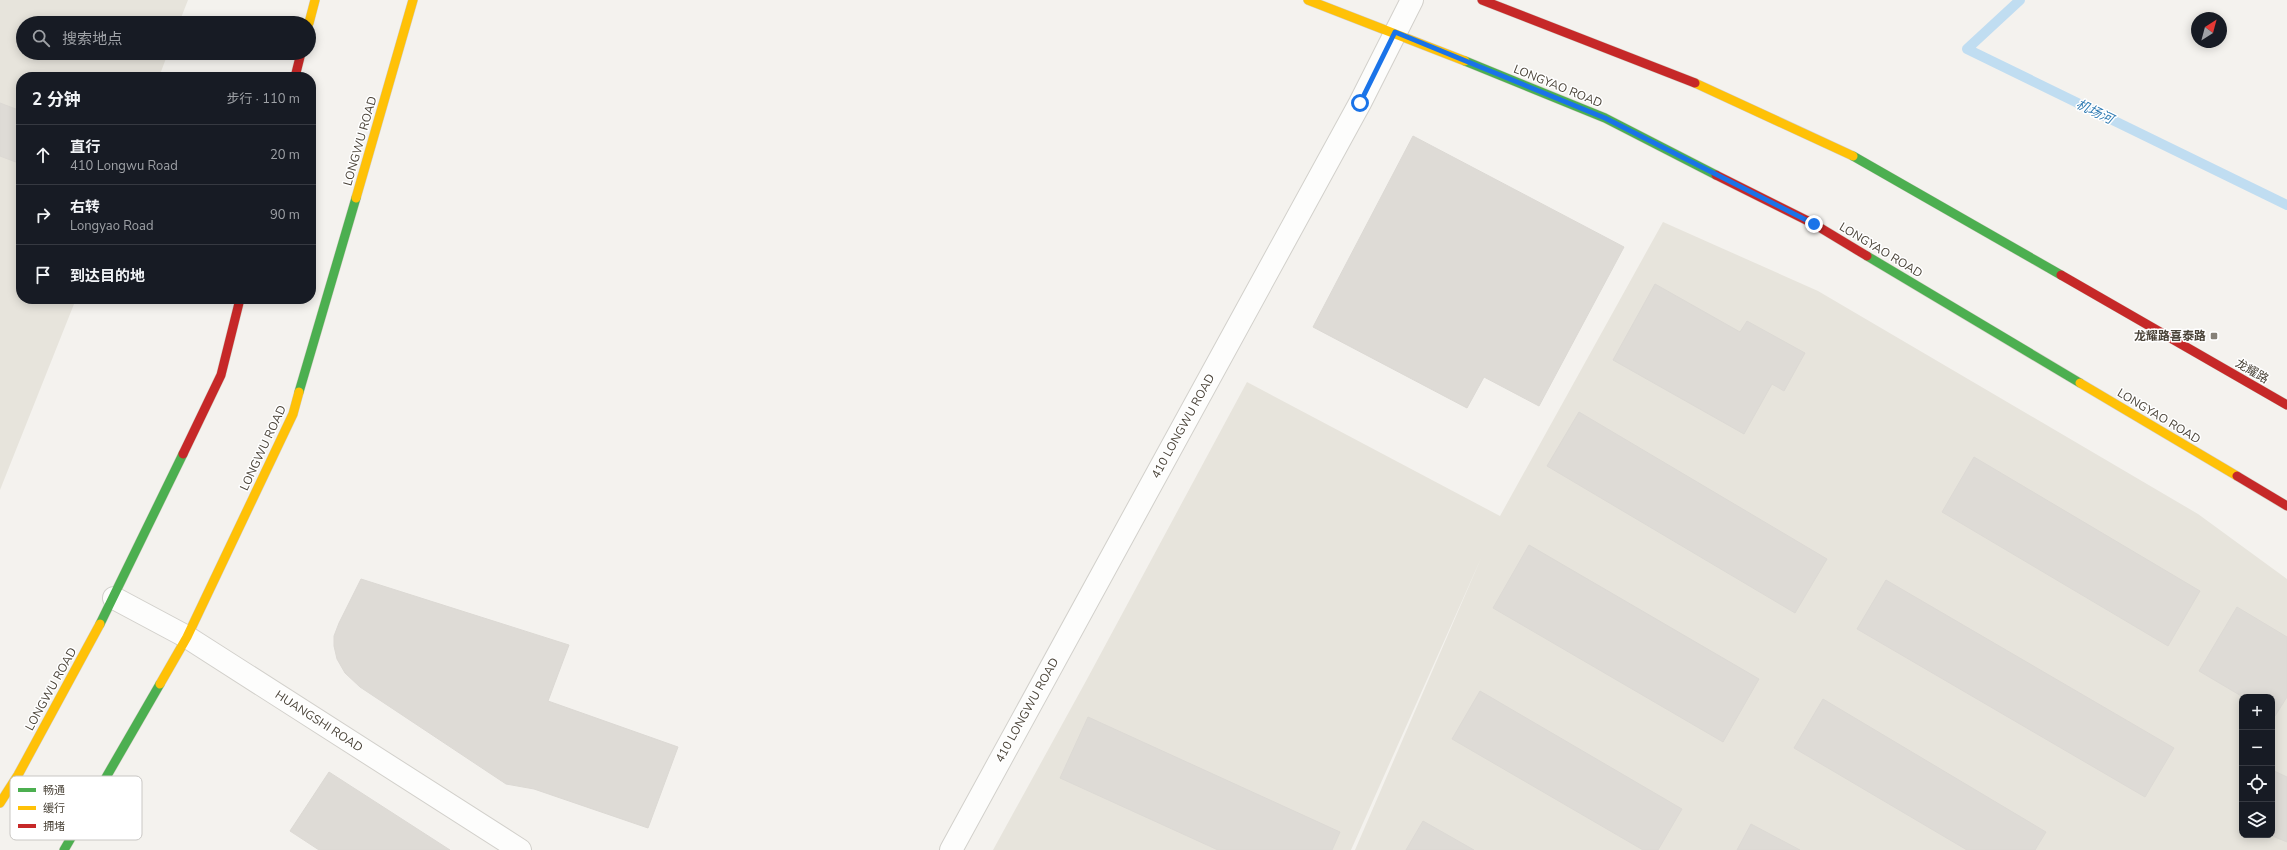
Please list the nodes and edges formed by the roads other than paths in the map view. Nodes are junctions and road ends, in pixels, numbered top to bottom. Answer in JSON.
{"nodes":[{"id":1,"x":315,"y":0,"type":"edge"},
{"id":2,"x":413,"y":0,"type":"edge"},
{"id":3,"x":1308,"y":0,"type":"edge"},
{"id":4,"x":1412,"y":0,"type":"edge"},
{"id":5,"x":1482,"y":0,"type":"edge"},
{"id":6,"x":311,"y":16,"type":"edge"},
{"id":7,"x":1395,"y":32,"type":"junction"},
{"id":8,"x":300,"y":60,"type":"edge"},
{"id":9,"x":297,"y":72,"type":"edge"},
{"id":10,"x":239,"y":304,"type":"edge"},
{"id":11,"x":2287,"y":405,"type":"edge"},
{"id":12,"x":2287,"y":506,"type":"edge"},
{"id":13,"x":114,"y":598,"type":"junction"},
{"id":14,"x":187,"y":637,"type":"junction"},
{"id":15,"x":17,"y":776,"type":"edge"},
{"id":16,"x":107,"y":776,"type":"edge"},
{"id":17,"x":10,"y":787,"type":"edge"},
{"id":18,"x":0,"y":803,"type":"edge"},
{"id":19,"x":70,"y":840,"type":"edge"},
{"id":20,"x":64,"y":850,"type":"edge"},
{"id":21,"x":520,"y":850,"type":"edge"},
{"id":22,"x":951,"y":850,"type":"edge"}],
"edges":[{"from":1,"to":6,"type":"main road"},
{"from":2,"to":14,"type":"main road","name":"LONGWU ROAD"},
{"from":3,"to":7,"type":"main road","name":"LONGYAO ROAD"},
{"from":4,"to":7,"type":"street","name":"410 LONGWU ROAD"},
{"from":5,"to":11,"type":"main road"},
{"from":7,"to":12,"type":"main road","name":"LONGYAO ROAD"},
{"from":7,"to":22,"type":"street","name":"410 LONGWU ROAD"},
{"from":8,"to":9,"type":"main road"},
{"from":10,"to":13,"type":"main road","name":"LONGWU ROAD"},
{"from":13,"to":14,"type":"street","name":"HUANGSHI ROAD"},
{"from":13,"to":15,"type":"main road","name":"LONGWU ROAD"},
{"from":14,"to":16,"type":"main road","name":"LONGWU ROAD"},
{"from":14,"to":21,"type":"street","name":"HUANGSHI ROAD"},
{"from":17,"to":18,"type":"main road","name":"LONGWU ROAD"},
{"from":19,"to":20,"type":"main road","name":"LONGWU ROAD"}]}
